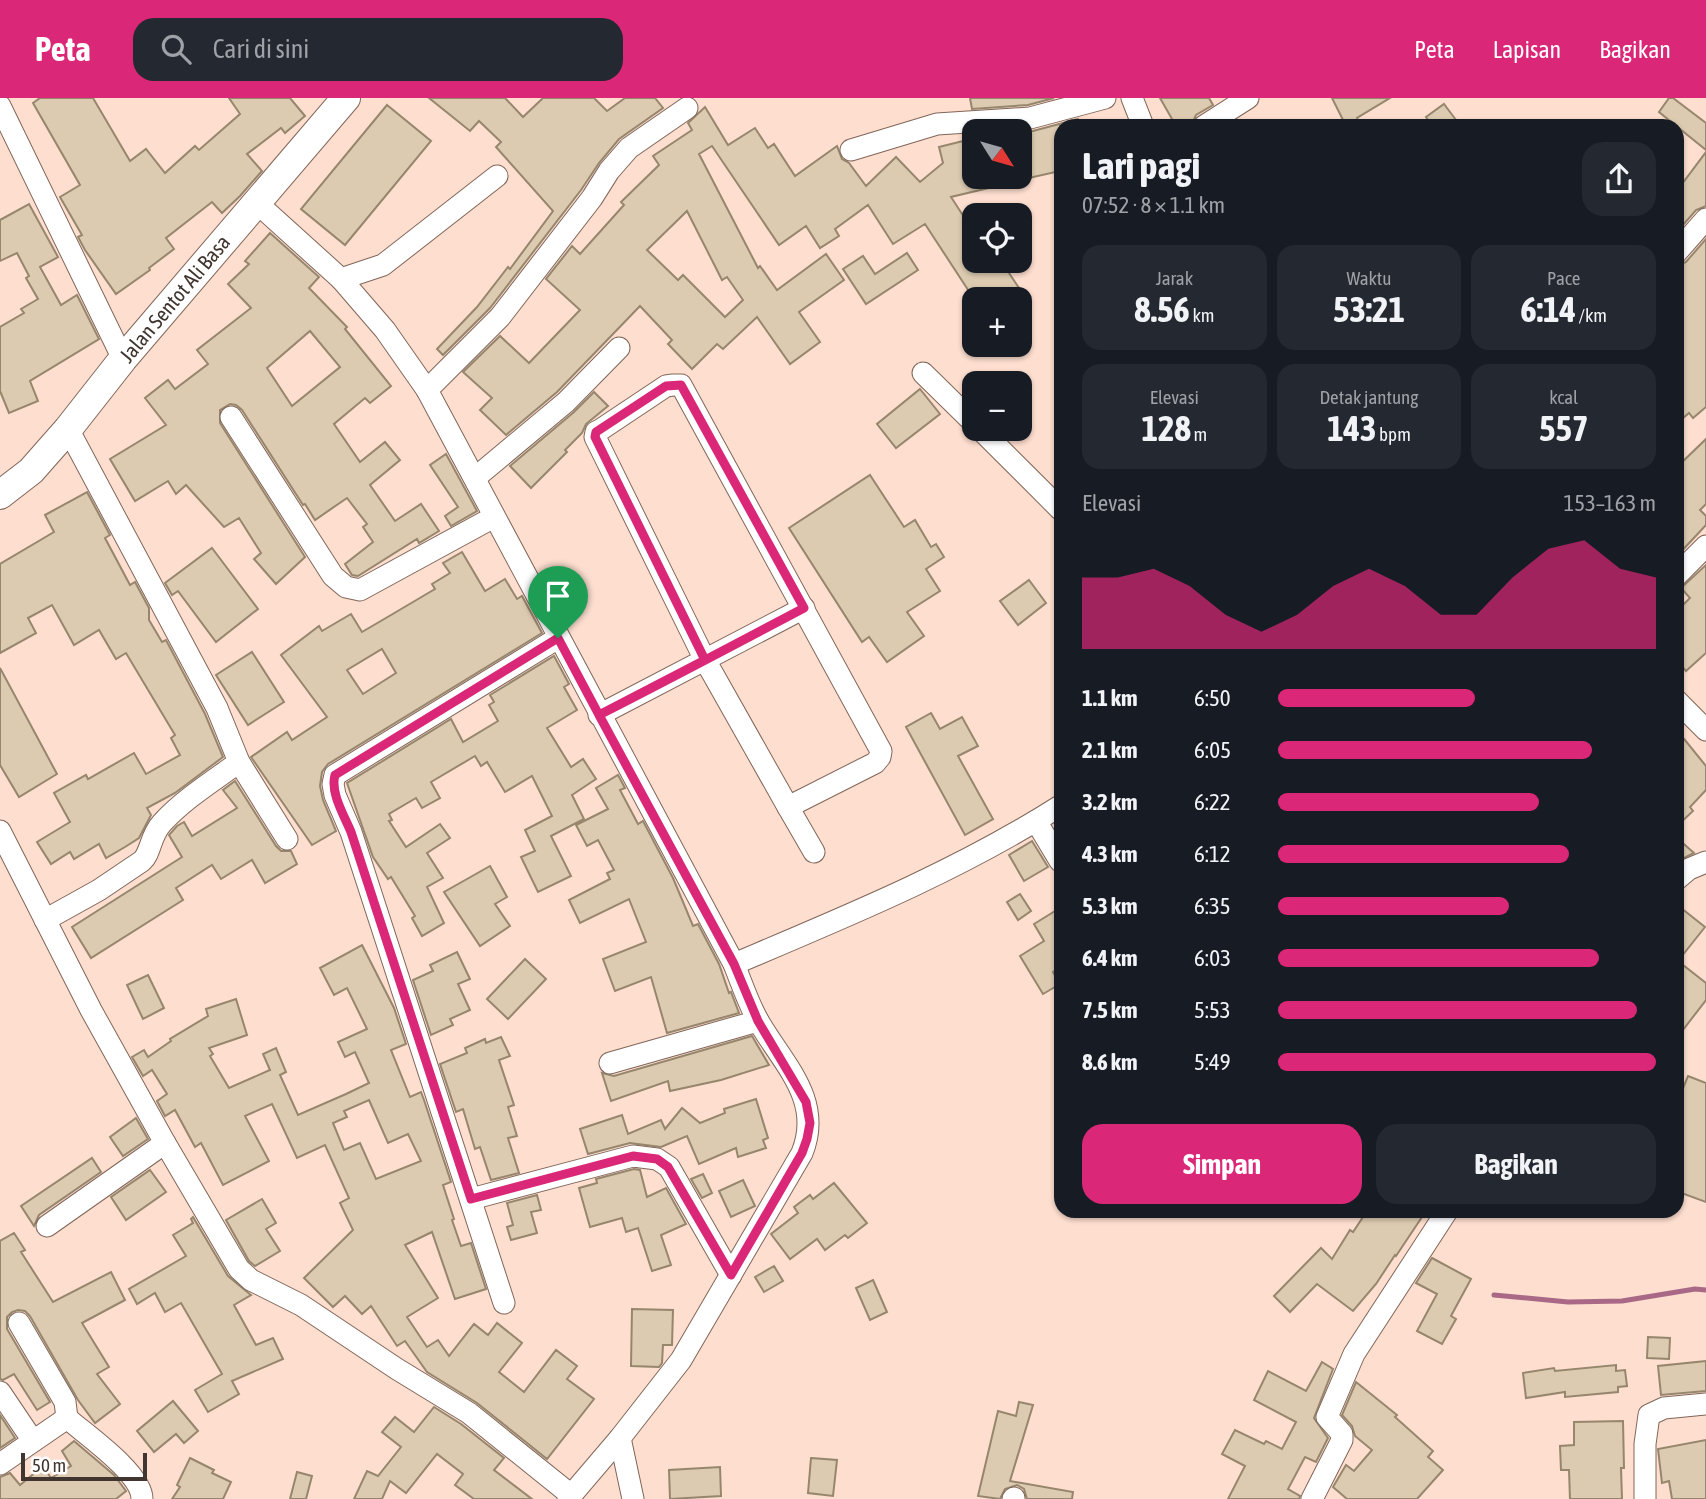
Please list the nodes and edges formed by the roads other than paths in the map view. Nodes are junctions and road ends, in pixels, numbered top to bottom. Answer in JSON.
{"nodes":[{"id":1,"x":346,"y":98,"type":"edge"},
{"id":2,"x":1105,"y":98,"type":"edge"},
{"id":3,"x":1132,"y":98,"type":"edge"},
{"id":4,"x":1248,"y":98,"type":"edge"},
{"id":5,"x":0,"y":106,"type":"edge"},
{"id":6,"x":687,"y":108,"type":"dead end"},
{"id":7,"x":1140,"y":119,"type":"edge"},
{"id":8,"x":1216,"y":119,"type":"edge"},
{"id":9,"x":851,"y":149,"type":"dead end"},
{"id":10,"x":497,"y":176,"type":"dead end"},
{"id":11,"x":257,"y":202,"type":"junction"},
{"id":12,"x":1706,"y":219,"type":"edge"},
{"id":13,"x":1684,"y":244,"type":"edge"},
{"id":14,"x":341,"y":279,"type":"junction"},
{"id":15,"x":619,"y":348,"type":"dead end"},
{"id":16,"x":123,"y":359,"type":"junction"},
{"id":17,"x":923,"y":373,"type":"dead end"},
{"id":18,"x":427,"y":390,"type":"junction"},
{"id":19,"x":962,"y":411,"type":"edge"},
{"id":20,"x":231,"y":416,"type":"dead end"},
{"id":21,"x":68,"y":429,"type":"junction"},
{"id":22,"x":991,"y":441,"type":"edge"},
{"id":23,"x":475,"y":478,"type":"junction"},
{"id":24,"x":0,"y":495,"type":"edge"},
{"id":25,"x":1054,"y":503,"type":"edge"},
{"id":26,"x":494,"y":517,"type":"junction"},
{"id":27,"x":1706,"y":546,"type":"edge"},
{"id":28,"x":1684,"y":568,"type":"edge"},
{"id":29,"x":804,"y":608,"type":"junction"},
{"id":30,"x":558,"y":638,"type":"junction"},
{"id":31,"x":705,"y":660,"type":"junction"},
{"id":32,"x":1684,"y":708,"type":"edge"},
{"id":33,"x":599,"y":715,"type":"junction"},
{"id":34,"x":1706,"y":730,"type":"edge"},
{"id":35,"x":239,"y":762,"type":"junction"},
{"id":36,"x":789,"y":807,"type":"junction"},
{"id":37,"x":1054,"y":810,"type":"edge"},
{"id":38,"x":1036,"y":821,"type":"junction"},
{"id":39,"x":0,"y":831,"type":"edge"},
{"id":40,"x":287,"y":839,"type":"dead end"},
{"id":41,"x":1054,"y":851,"type":"edge"},
{"id":42,"x":814,"y":852,"type":"dead end"},
{"id":43,"x":1706,"y":862,"type":"edge"},
{"id":44,"x":1684,"y":873,"type":"edge"},
{"id":45,"x":45,"y":920,"type":"junction"},
{"id":46,"x":734,"y":964,"type":"junction"},
{"id":47,"x":758,"y":1021,"type":"junction"},
{"id":48,"x":610,"y":1063,"type":"dead end"},
{"id":49,"x":165,"y":1143,"type":"junction"},
{"id":50,"x":471,"y":1199,"type":"junction"},
{"id":51,"x":1442,"y":1218,"type":"edge"},
{"id":52,"x":47,"y":1226,"type":"dead end"},
{"id":53,"x":731,"y":1275,"type":"junction"},
{"id":54,"x":504,"y":1303,"type":"dead end"},
{"id":55,"x":19,"y":1323,"type":"dead end"},
{"id":56,"x":0,"y":1392,"type":"edge"},
{"id":57,"x":1706,"y":1404,"type":"edge"},
{"id":58,"x":67,"y":1418,"type":"junction"},
{"id":59,"x":620,"y":1438,"type":"junction"},
{"id":60,"x":33,"y":1441,"type":"junction"},
{"id":61,"x":0,"y":1464,"type":"edge"},
{"id":62,"x":570,"y":1497,"type":"edge"},
{"id":63,"x":142,"y":1499,"type":"edge"},
{"id":64,"x":634,"y":1499,"type":"edge"},
{"id":65,"x":1311,"y":1499,"type":"edge"},
{"id":66,"x":1646,"y":1499,"type":"edge"}],
"edges":[{"from":1,"to":11,"type":"main road","name":"Jalan Sentot Ali Basa"},
{"from":2,"to":9,"type":"street"},
{"from":3,"to":7,"type":"street"},
{"from":4,"to":8,"type":"street"},
{"from":5,"to":16,"type":"street"},
{"from":6,"to":18,"type":"street"},
{"from":10,"to":14,"type":"street"},
{"from":11,"to":14,"type":"street"},
{"from":11,"to":16,"type":"main road","name":"Jalan Sentot Ali Basa"},
{"from":12,"to":13,"type":"street"},
{"from":14,"to":18,"type":"street"},
{"from":15,"to":23,"type":"street"},
{"from":16,"to":21,"type":"main road","name":"Jalan Sentot Ali Basa"},
{"from":17,"to":19,"type":"street"},
{"from":18,"to":23,"type":"street"},
{"from":20,"to":26,"type":"street"},
{"from":21,"to":24,"type":"main road","name":"Jalan Sentot Ali Basa"},
{"from":21,"to":35,"type":"street"},
{"from":22,"to":25,"type":"street"},
{"from":23,"to":26,"type":"street"},
{"from":26,"to":30,"type":"street"},
{"from":27,"to":28,"type":"street"},
{"from":29,"to":31,"type":"street"},
{"from":29,"to":31,"type":"street"},
{"from":29,"to":36,"type":"street"},
{"from":30,"to":33,"type":"street"},
{"from":30,"to":50,"type":"street"},
{"from":31,"to":33,"type":"street"},
{"from":31,"to":36,"type":"street"},
{"from":32,"to":34,"type":"street"},
{"from":33,"to":46,"type":"street"},
{"from":35,"to":40,"type":"street"},
{"from":35,"to":45,"type":"street"},
{"from":36,"to":42,"type":"street"},
{"from":37,"to":38,"type":"street"},
{"from":38,"to":41,"type":"street"},
{"from":38,"to":46,"type":"street"},
{"from":39,"to":45,"type":"street"},
{"from":43,"to":44,"type":"street"},
{"from":45,"to":49,"type":"street"},
{"from":46,"to":47,"type":"street"},
{"from":47,"to":48,"type":"street"},
{"from":47,"to":53,"type":"street"},
{"from":49,"to":52,"type":"street"},
{"from":49,"to":62,"type":"street"},
{"from":50,"to":53,"type":"street"},
{"from":50,"to":54,"type":"street"},
{"from":51,"to":65,"type":"street"},
{"from":53,"to":59,"type":"street"},
{"from":55,"to":58,"type":"street"},
{"from":56,"to":60,"type":"street"},
{"from":57,"to":66,"type":"street"},
{"from":58,"to":60,"type":"street"},
{"from":58,"to":63,"type":"street"},
{"from":59,"to":62,"type":"street"},
{"from":59,"to":64,"type":"street"},
{"from":60,"to":61,"type":"street"}]}
